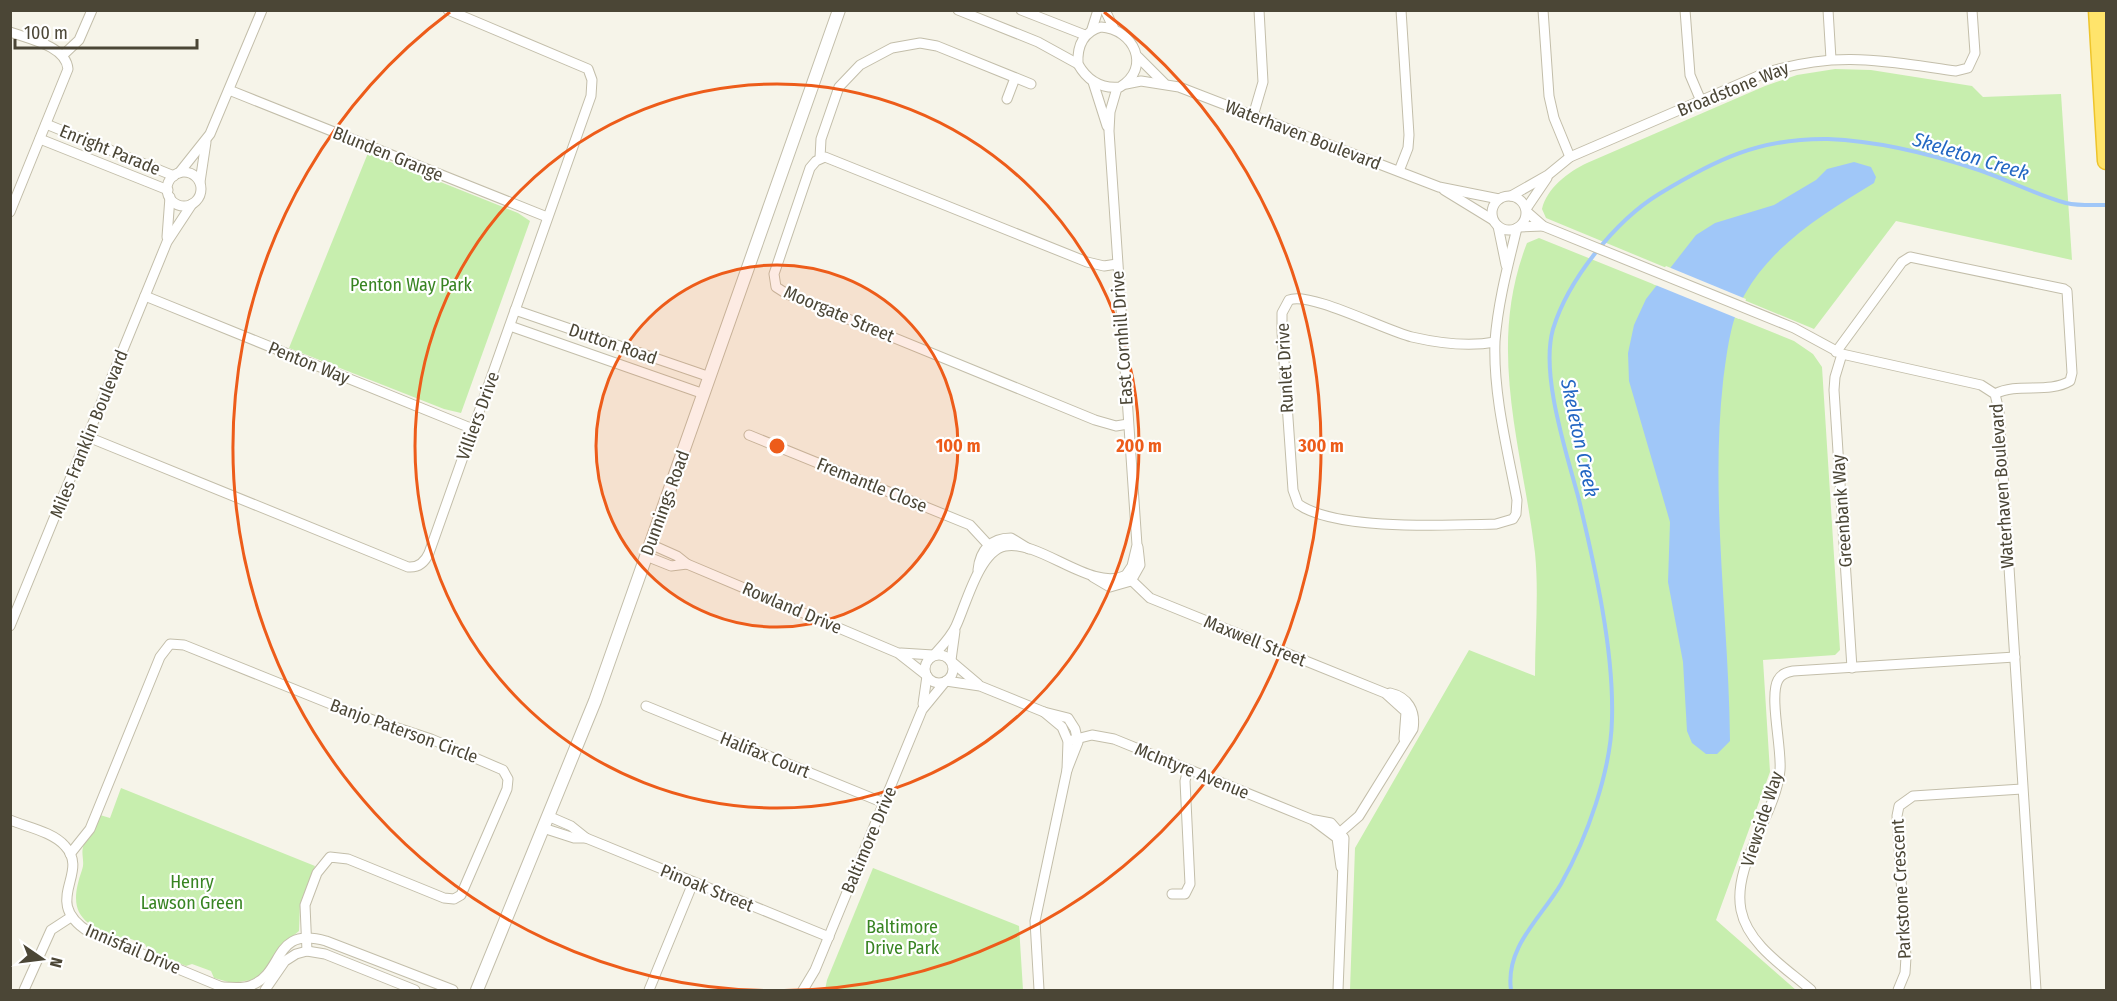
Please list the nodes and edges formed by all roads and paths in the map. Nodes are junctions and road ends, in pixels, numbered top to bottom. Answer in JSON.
{"nodes":[{"id":1,"x":92,"y":10,"type":"edge"},
{"id":2,"x":262,"y":10,"type":"edge"},
{"id":3,"x":448,"y":10,"type":"edge"},
{"id":4,"x":839,"y":10,"type":"edge"},
{"id":5,"x":958,"y":10,"type":"edge"},
{"id":6,"x":1021,"y":10,"type":"edge"},
{"id":7,"x":1098,"y":10,"type":"edge"},
{"id":8,"x":1105,"y":10,"type":"edge"},
{"id":9,"x":1259,"y":10,"type":"edge"},
{"id":10,"x":1401,"y":10,"type":"edge"},
{"id":11,"x":1544,"y":10,"type":"edge"},
{"id":12,"x":1685,"y":10,"type":"edge"},
{"id":13,"x":1828,"y":10,"type":"edge"},
{"id":14,"x":1972,"y":10,"type":"edge"},
{"id":15,"x":2097,"y":10,"type":"edge"},
{"id":16,"x":1114,"y":29,"type":"junction"},
{"id":17,"x":10,"y":32,"type":"edge"},
{"id":18,"x":1089,"y":32,"type":"junction"},
{"id":19,"x":63,"y":55,"type":"junction"},
{"id":20,"x":1137,"y":57,"type":"junction"},
{"id":21,"x":1831,"y":59,"type":"junction"},
{"id":22,"x":1077,"y":64,"type":"junction"},
{"id":23,"x":1015,"y":78,"type":"junction"},
{"id":24,"x":1093,"y":82,"type":"junction"},
{"id":25,"x":1031,"y":84,"type":"dead end"},
{"id":26,"x":1166,"y":84,"type":"junction"},
{"id":27,"x":1122,"y":86,"type":"junction"},
{"id":28,"x":229,"y":90,"type":"junction"},
{"id":29,"x":1007,"y":99,"type":"dead end"},
{"id":30,"x":1701,"y":101,"type":"junction"},
{"id":31,"x":1253,"y":116,"type":"junction"},
{"id":32,"x":46,"y":124,"type":"junction"},
{"id":33,"x":1109,"y":131,"type":"junction"},
{"id":34,"x":40,"y":139,"type":"junction"},
{"id":35,"x":207,"y":140,"type":"junction"},
{"id":36,"x":1570,"y":157,"type":"junction"},
{"id":37,"x":820,"y":158,"type":"junction"},
{"id":38,"x":2106,"y":161,"type":"edge"},
{"id":39,"x":1399,"y":171,"type":"junction"},
{"id":40,"x":176,"y":175,"type":"junction"},
{"id":41,"x":1548,"y":176,"type":"junction"},
{"id":42,"x":200,"y":182,"type":"junction"},
{"id":43,"x":1439,"y":187,"type":"junction"},
{"id":44,"x":169,"y":193,"type":"junction"},
{"id":45,"x":1511,"y":196,"type":"junction"},
{"id":46,"x":1499,"y":199,"type":"junction"},
{"id":47,"x":192,"y":204,"type":"junction"},
{"id":48,"x":1526,"y":210,"type":"junction"},
{"id":49,"x":10,"y":212,"type":"edge"},
{"id":50,"x":547,"y":217,"type":"junction"},
{"id":51,"x":1496,"y":223,"type":"junction"},
{"id":52,"x":1543,"y":226,"type":"junction"},
{"id":53,"x":1519,"y":227,"type":"junction"},
{"id":54,"x":167,"y":242,"type":"junction"},
{"id":55,"x":1117,"y":264,"type":"junction"},
{"id":56,"x":1506,"y":267,"type":"junction"},
{"id":57,"x":145,"y":296,"type":"junction"},
{"id":58,"x":515,"y":310,"type":"junction"},
{"id":59,"x":510,"y":326,"type":"junction"},
{"id":60,"x":1495,"y":342,"type":"junction"},
{"id":61,"x":1839,"y":353,"type":"junction"},
{"id":62,"x":710,"y":377,"type":"junction"},
{"id":63,"x":704,"y":394,"type":"junction"},
{"id":64,"x":1995,"y":394,"type":"junction"},
{"id":65,"x":1128,"y":424,"type":"junction"},
{"id":66,"x":473,"y":429,"type":"junction"},
{"id":67,"x":749,"y":435,"type":"dead end"},
{"id":68,"x":88,"y":437,"type":"junction"},
{"id":69,"x":992,"y":547,"type":"junction"},
{"id":70,"x":648,"y":550,"type":"junction"},
{"id":71,"x":1129,"y":578,"type":"junction"},
{"id":72,"x":10,"y":626,"type":"edge"},
{"id":73,"x":956,"y":628,"type":"junction"},
{"id":74,"x":898,"y":652,"type":"junction"},
{"id":75,"x":934,"y":655,"type":"junction"},
{"id":76,"x":2014,"y":657,"type":"junction"},
{"id":77,"x":951,"y":661,"type":"junction"},
{"id":78,"x":1852,"y":668,"type":"junction"},
{"id":79,"x":926,"y":676,"type":"junction"},
{"id":80,"x":945,"y":682,"type":"junction"},
{"id":81,"x":980,"y":686,"type":"junction"},
{"id":82,"x":646,"y":706,"type":"dead end"},
{"id":83,"x":922,"y":710,"type":"junction"},
{"id":84,"x":1073,"y":739,"type":"junction"},
{"id":85,"x":1188,"y":769,"type":"junction"},
{"id":86,"x":2022,"y":789,"type":"junction"},
{"id":87,"x":884,"y":803,"type":"junction"},
{"id":88,"x":10,"y":820,"type":"edge"},
{"id":89,"x":545,"y":822,"type":"junction"},
{"id":90,"x":1338,"y":835,"type":"junction"},
{"id":91,"x":70,"y":854,"type":"junction"},
{"id":92,"x":693,"y":883,"type":"junction"},
{"id":93,"x":1172,"y":894,"type":"dead end"},
{"id":94,"x":71,"y":917,"type":"junction"},
{"id":95,"x":829,"y":937,"type":"junction"},
{"id":96,"x":307,"y":938,"type":"junction"},
{"id":97,"x":307,"y":951,"type":"junction"},
{"id":98,"x":815,"y":970,"type":"junction"},
{"id":99,"x":256,"y":987,"type":"edge"},
{"id":100,"x":226,"y":989,"type":"edge"},
{"id":101,"x":24,"y":990,"type":"edge"},
{"id":102,"x":265,"y":990,"type":"edge"},
{"id":103,"x":415,"y":990,"type":"edge"},
{"id":104,"x":453,"y":990,"type":"edge"},
{"id":105,"x":477,"y":990,"type":"edge"},
{"id":106,"x":649,"y":990,"type":"edge"},
{"id":107,"x":803,"y":990,"type":"edge"},
{"id":108,"x":811,"y":990,"type":"edge"},
{"id":109,"x":1039,"y":990,"type":"edge"},
{"id":110,"x":1338,"y":990,"type":"edge"},
{"id":111,"x":1811,"y":990,"type":"edge"},
{"id":112,"x":1898,"y":990,"type":"edge"},
{"id":113,"x":2036,"y":990,"type":"edge"}],
"edges":[{"from":1,"to":19,"type":"street"},
{"from":2,"to":28,"type":"street"},
{"from":3,"to":50,"type":"street","name":"Villiers Drive"},
{"from":4,"to":62,"type":"street","name":"Dunnings Road"},
{"from":5,"to":22,"type":"street"},
{"from":6,"to":18,"type":"street"},
{"from":7,"to":18,"type":"street"},
{"from":8,"to":16,"type":"street"},
{"from":9,"to":31,"type":"street"},
{"from":10,"to":39,"type":"street"},
{"from":11,"to":36,"type":"street"},
{"from":12,"to":30,"type":"street"},
{"from":13,"to":21,"type":"street"},
{"from":14,"to":21,"type":"street","name":"Broadstone Way"},
{"from":15,"to":38,"type":"highway"},
{"from":16,"to":18,"type":"street"},
{"from":16,"to":20,"type":"street"},
{"from":17,"to":19,"type":"street"},
{"from":18,"to":22,"type":"street"},
{"from":19,"to":32,"type":"street"},
{"from":20,"to":26,"type":"street","name":"Waterhaven Boulevard"},
{"from":20,"to":27,"type":"street"},
{"from":21,"to":30,"type":"street","name":"Broadstone Way"},
{"from":22,"to":24,"type":"street"},
{"from":23,"to":25,"type":"street"},
{"from":23,"to":29,"type":"street"},
{"from":23,"to":37,"type":"street"},
{"from":24,"to":27,"type":"street"},
{"from":24,"to":33,"type":"street","name":"East Cornhill Drive"},
{"from":26,"to":27,"type":"street","name":"Waterhaven Boulevard"},
{"from":26,"to":31,"type":"street","name":"Waterhaven Boulevard"},
{"from":27,"to":33,"type":"street","name":"East Cornhill Drive"},
{"from":28,"to":35,"type":"street"},
{"from":28,"to":50,"type":"street","name":"Blunden Grange"},
{"from":30,"to":36,"type":"street","name":"Broadstone Way"},
{"from":31,"to":39,"type":"street","name":"Waterhaven Boulevard"},
{"from":32,"to":34,"type":"street"},
{"from":32,"to":40,"type":"street","name":"Enright Parade"},
{"from":33,"to":55,"type":"street","name":"East Cornhill Drive"},
{"from":34,"to":44,"type":"street","name":"Enright Parade"},
{"from":34,"to":49,"type":"street"},
{"from":35,"to":40,"type":"street"},
{"from":35,"to":42,"type":"street"},
{"from":36,"to":41,"type":"street","name":"Broadstone Way"},
{"from":37,"to":55,"type":"street"},
{"from":37,"to":65,"type":"street","name":"Moorgate Street"},
{"from":39,"to":43,"type":"street","name":"Waterhaven Boulevard"},
{"from":40,"to":42,"type":"street"},
{"from":40,"to":44,"type":"street"},
{"from":41,"to":45,"type":"street","name":"Broadstone Way"},
{"from":41,"to":48,"type":"street","name":"Broadstone Way"},
{"from":42,"to":47,"type":"street"},
{"from":43,"to":46,"type":"street","name":"Waterhaven Boulevard"},
{"from":43,"to":51,"type":"street","name":"Waterhaven Boulevard"},
{"from":44,"to":47,"type":"street"},
{"from":44,"to":54,"type":"street","name":"Miles Franklin Boulevard"},
{"from":45,"to":46,"type":"street"},
{"from":45,"to":48,"type":"street"},
{"from":46,"to":51,"type":"street"},
{"from":47,"to":54,"type":"street","name":"Miles Franklin Boulevard"},
{"from":48,"to":52,"type":"street","name":"Waterhaven Boulevard"},
{"from":48,"to":53,"type":"street"},
{"from":50,"to":58,"type":"street","name":"Villiers Drive"},
{"from":51,"to":53,"type":"street"},
{"from":51,"to":56,"type":"street"},
{"from":52,"to":53,"type":"street","name":"Waterhaven Boulevard"},
{"from":52,"to":61,"type":"street","name":"Waterhaven Boulevard"},
{"from":53,"to":56,"type":"street"},
{"from":54,"to":57,"type":"street","name":"Miles Franklin Boulevard"},
{"from":55,"to":65,"type":"street","name":"East Cornhill Drive"},
{"from":56,"to":60,"type":"street"},
{"from":57,"to":66,"type":"street","name":"Penton Way"},
{"from":57,"to":68,"type":"street","name":"Miles Franklin Boulevard"},
{"from":58,"to":59,"type":"street","name":"Villiers Drive"},
{"from":58,"to":62,"type":"street","name":"Dutton Road"},
{"from":59,"to":63,"type":"street","name":"Dutton Road"},
{"from":59,"to":66,"type":"street","name":"Villiers Drive"},
{"from":60,"to":60,"type":"street","name":"Runlet Drive"},
{"from":61,"to":64,"type":"street","name":"Waterhaven Boulevard"},
{"from":61,"to":64,"type":"street"},
{"from":61,"to":78,"type":"street","name":"Greenbank Way"},
{"from":62,"to":63,"type":"street","name":"Dunnings Road"},
{"from":63,"to":70,"type":"street","name":"Dunnings Road"},
{"from":64,"to":76,"type":"street","name":"Waterhaven Boulevard"},
{"from":65,"to":71,"type":"street","name":"East Cornhill Drive"},
{"from":66,"to":68,"type":"street","name":"Villiers Drive"},
{"from":67,"to":69,"type":"street","name":"Fremantle Close"},
{"from":68,"to":72,"type":"street","name":"Miles Franklin Boulevard"},
{"from":69,"to":71,"type":"street"},
{"from":69,"to":73,"type":"street"},
{"from":70,"to":74,"type":"street","name":"Rowland Drive"},
{"from":70,"to":89,"type":"street","name":"Dunnings Road"},
{"from":71,"to":90,"type":"street","name":"Maxwell Street"},
{"from":73,"to":75,"type":"street"},
{"from":73,"to":77,"type":"street"},
{"from":74,"to":75,"type":"street","name":"Rowland Drive"},
{"from":74,"to":79,"type":"street","name":"Rowland Drive"},
{"from":75,"to":77,"type":"street"},
{"from":75,"to":79,"type":"street"},
{"from":76,"to":78,"type":"street","name":"Viewside Way"},
{"from":76,"to":86,"type":"street","name":"Waterhaven Boulevard"},
{"from":77,"to":80,"type":"street"},
{"from":77,"to":81,"type":"street"},
{"from":78,"to":111,"type":"street","name":"Viewside Way"},
{"from":79,"to":80,"type":"street"},
{"from":79,"to":83,"type":"street","name":"Baltimore Drive"},
{"from":80,"to":81,"type":"street"},
{"from":80,"to":83,"type":"street","name":"Baltimore Drive"},
{"from":81,"to":84,"type":"street"},
{"from":82,"to":87,"type":"street","name":"Halifax Court"},
{"from":83,"to":87,"type":"street","name":"Baltimore Drive"},
{"from":84,"to":85,"type":"street","name":"McIntyre Avenue"},
{"from":84,"to":109,"type":"street"},
{"from":85,"to":90,"type":"street","name":"McIntyre Avenue"},
{"from":85,"to":93,"type":"street"},
{"from":86,"to":112,"type":"street","name":"Parkstone Crescent"},
{"from":86,"to":113,"type":"street","name":"Waterhaven Boulevard"},
{"from":87,"to":95,"type":"street","name":"Baltimore Drive"},
{"from":88,"to":91,"type":"street"},
{"from":89,"to":92,"type":"street","name":"Pinoak Street"},
{"from":89,"to":105,"type":"street","name":"Dunnings Road"},
{"from":90,"to":110,"type":"street"},
{"from":91,"to":94,"type":"street","name":"Innisfail Drive"},
{"from":91,"to":96,"type":"street","name":"Banjo Paterson Circle"},
{"from":92,"to":95,"type":"street","name":"Pinoak Street"},
{"from":92,"to":106,"type":"street"},
{"from":94,"to":100,"type":"street","name":"Innisfail Drive"},
{"from":94,"to":101,"type":"street"},
{"from":95,"to":98,"type":"street","name":"Baltimore Drive"},
{"from":96,"to":97,"type":"street","name":"Banjo Paterson Circle"},
{"from":96,"to":99,"type":"street","name":"Innisfail Drive"},
{"from":96,"to":104,"type":"street"},
{"from":97,"to":102,"type":"street"},
{"from":97,"to":103,"type":"street"},
{"from":98,"to":107,"type":"street","name":"Baltimore Drive"},
{"from":98,"to":108,"type":"street","name":"Baltimore Drive"},
{"from":99,"to":100,"type":"street","name":"Innisfail Drive"}]}
